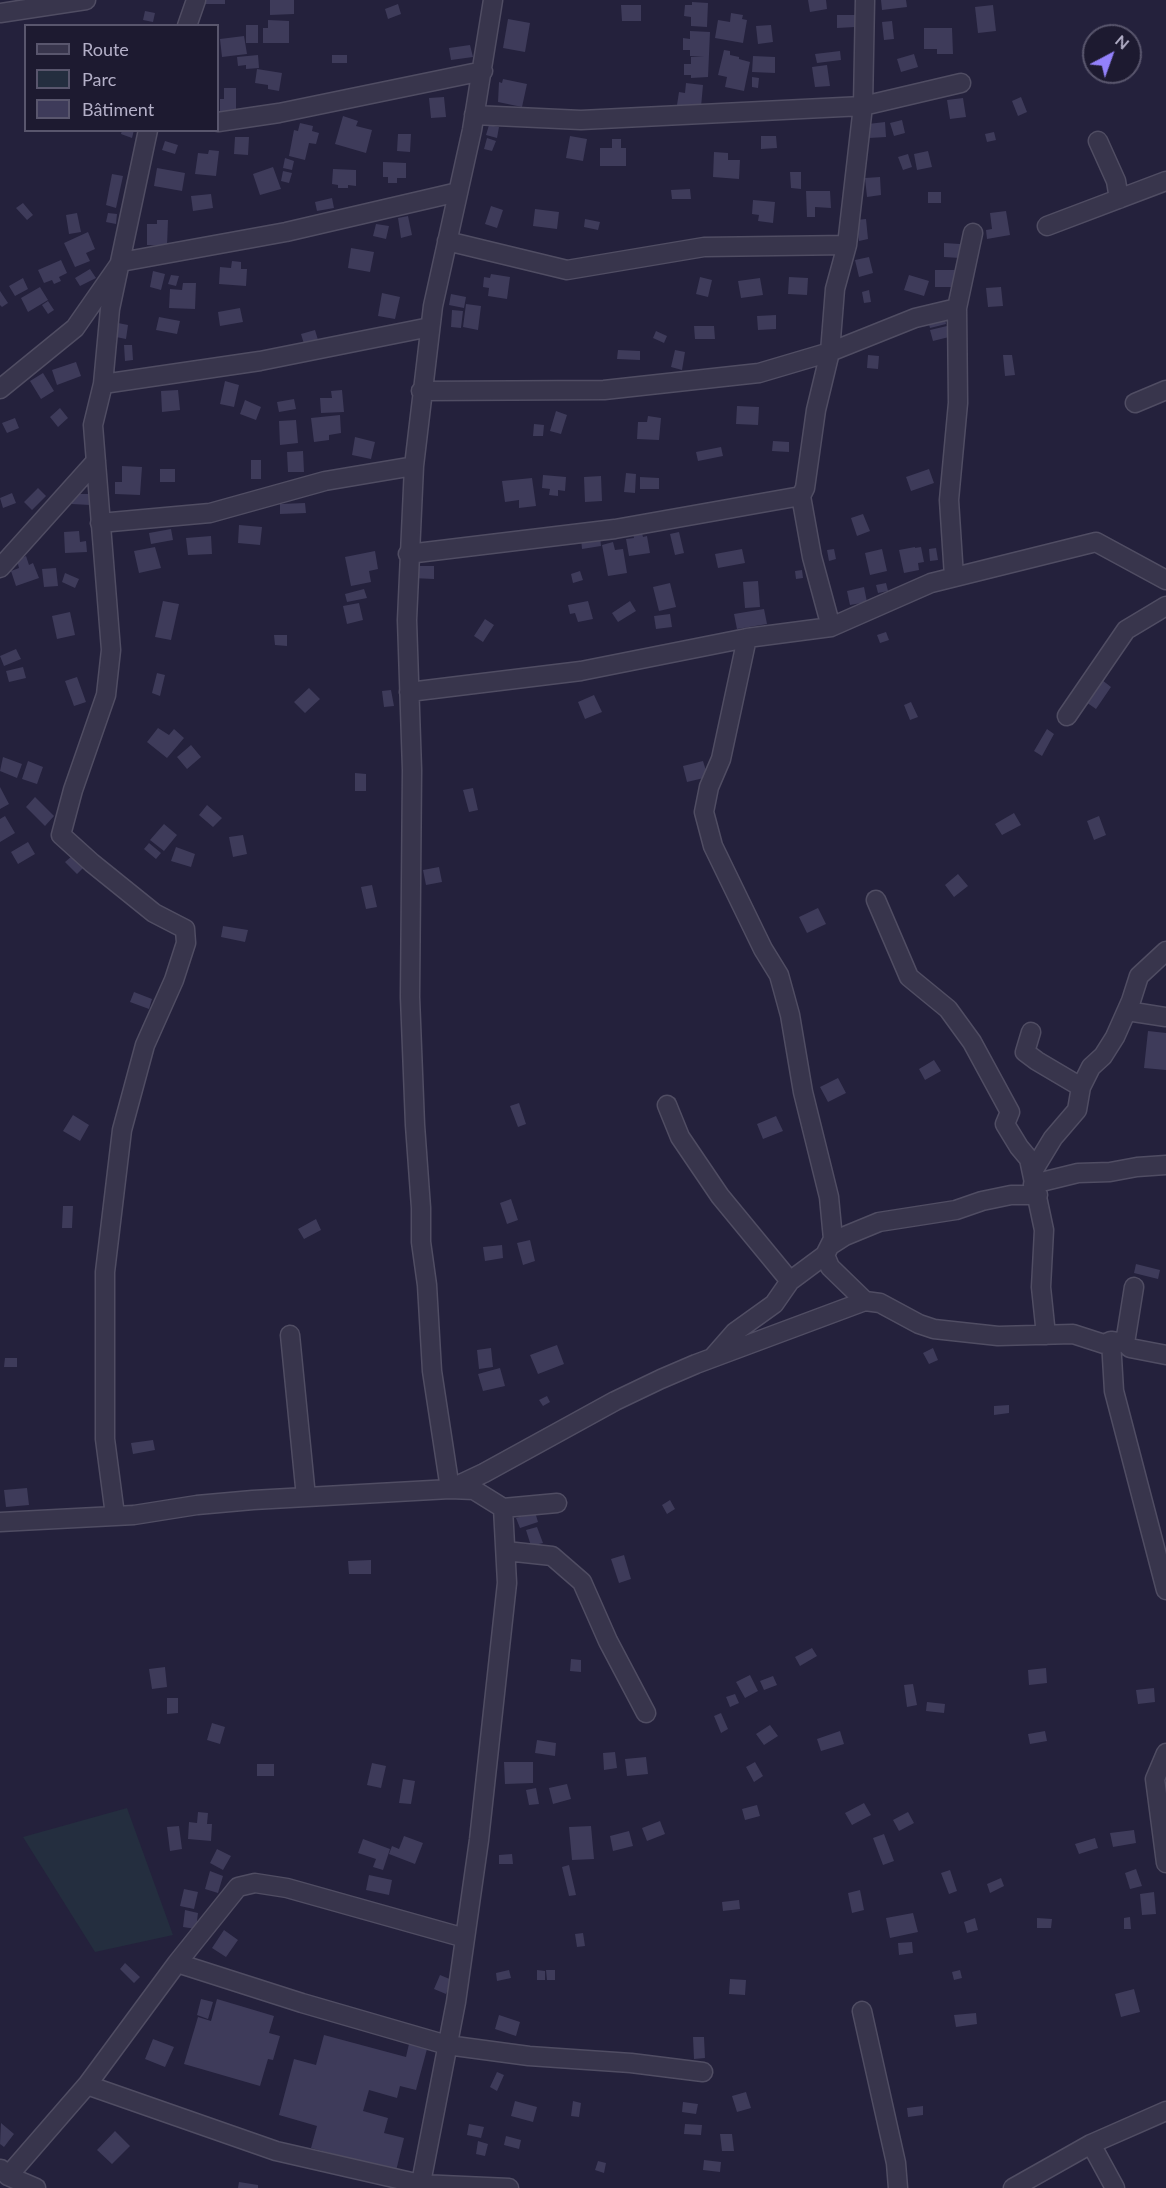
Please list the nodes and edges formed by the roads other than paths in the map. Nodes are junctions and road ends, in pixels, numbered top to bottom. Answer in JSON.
{"nodes":[{"id":1,"x":86,"y":0,"type":"edge"},
{"id":2,"x":196,"y":0,"type":"edge"},
{"id":3,"x":493,"y":0,"type":"edge"},
{"id":4,"x":865,"y":0,"type":"edge"},
{"id":5,"x":0,"y":13,"type":"edge"},
{"id":6,"x":188,"y":24,"type":"edge"},
{"id":7,"x":483,"y":71,"type":"junction"},
{"id":8,"x":961,"y":83,"type":"dead end"},
{"id":9,"x":863,"y":106,"type":"junction"},
{"id":10,"x":474,"y":115,"type":"junction"},
{"id":11,"x":219,"y":122,"type":"edge"},
{"id":12,"x":152,"y":132,"type":"edge"},
{"id":13,"x":1098,"y":141,"type":"dead end"},
{"id":14,"x":1166,"y":181,"type":"edge"},
{"id":15,"x":458,"y":192,"type":"junction"},
{"id":16,"x":1119,"y":199,"type":"junction"},
{"id":17,"x":1047,"y":226,"type":"dead end"},
{"id":18,"x":973,"y":233,"type":"dead end"},
{"id":19,"x":447,"y":241,"type":"junction"},
{"id":20,"x":847,"y":244,"type":"junction"},
{"id":21,"x":121,"y":262,"type":"junction"},
{"id":22,"x":957,"y":308,"type":"junction"},
{"id":23,"x":430,"y":327,"type":"junction"},
{"id":24,"x":830,"y":352,"type":"junction"},
{"id":25,"x":103,"y":384,"type":"junction"},
{"id":26,"x":0,"y":389,"type":"edge"},
{"id":27,"x":1166,"y":390,"type":"edge"},
{"id":28,"x":421,"y":391,"type":"junction"},
{"id":29,"x":1135,"y":403,"type":"dead end"},
{"id":30,"x":96,"y":461,"type":"junction"},
{"id":31,"x":414,"y":466,"type":"junction"},
{"id":32,"x":801,"y":496,"type":"junction"},
{"id":33,"x":100,"y":523,"type":"junction"},
{"id":34,"x":408,"y":554,"type":"junction"},
{"id":35,"x":0,"y":568,"type":"edge"},
{"id":36,"x":954,"y":577,"type":"junction"},
{"id":37,"x":1166,"y":580,"type":"edge"},
{"id":38,"x":1166,"y":606,"type":"edge"},
{"id":39,"x":831,"y":627,"type":"junction"},
{"id":40,"x":747,"y":638,"type":"junction"},
{"id":41,"x":409,"y":692,"type":"junction"},
{"id":42,"x":1067,"y":716,"type":"dead end"},
{"id":43,"x":876,"y":900,"type":"dead end"},
{"id":44,"x":1166,"y":951,"type":"edge"},
{"id":45,"x":1127,"y":1011,"type":"junction"},
{"id":46,"x":1166,"y":1017,"type":"edge"},
{"id":47,"x":1031,"y":1032,"type":"dead end"},
{"id":48,"x":1081,"y":1087,"type":"junction"},
{"id":49,"x":667,"y":1104,"type":"dead end"},
{"id":50,"x":1166,"y":1165,"type":"edge"},
{"id":51,"x":1035,"y":1183,"type":"junction"},
{"id":52,"x":828,"y":1250,"type":"junction"},
{"id":53,"x":790,"y":1281,"type":"junction"},
{"id":54,"x":1134,"y":1287,"type":"dead end"},
{"id":55,"x":865,"y":1301,"type":"junction"},
{"id":56,"x":290,"y":1335,"type":"dead end"},
{"id":57,"x":1046,"y":1335,"type":"junction"},
{"id":58,"x":1118,"y":1342,"type":"junction"},
{"id":59,"x":1166,"y":1355,"type":"edge"},
{"id":60,"x":711,"y":1359,"type":"junction"},
{"id":61,"x":450,"y":1489,"type":"junction"},
{"id":62,"x":306,"y":1497,"type":"junction"},
{"id":63,"x":557,"y":1503,"type":"dead end"},
{"id":64,"x":503,"y":1508,"type":"junction"},
{"id":65,"x":115,"y":1515,"type":"junction"},
{"id":66,"x":0,"y":1522,"type":"edge"},
{"id":67,"x":506,"y":1551,"type":"junction"},
{"id":68,"x":1166,"y":1590,"type":"edge"},
{"id":69,"x":646,"y":1713,"type":"dead end"},
{"id":70,"x":1166,"y":1753,"type":"edge"},
{"id":71,"x":1166,"y":1863,"type":"edge"},
{"id":72,"x":465,"y":1938,"type":"junction"},
{"id":73,"x":177,"y":1963,"type":"junction"},
{"id":74,"x":862,"y":2011,"type":"dead end"},
{"id":75,"x":447,"y":2045,"type":"junction"},
{"id":76,"x":703,"y":2072,"type":"dead end"},
{"id":77,"x":87,"y":2085,"type":"junction"},
{"id":78,"x":1166,"y":2111,"type":"edge"},
{"id":79,"x":1091,"y":2144,"type":"junction"},
{"id":80,"x":4,"y":2172,"type":"edge"},
{"id":81,"x":420,"y":2186,"type":"edge"},
{"id":82,"x":36,"y":2188,"type":"edge"},
{"id":83,"x":509,"y":2188,"type":"edge"},
{"id":84,"x":898,"y":2188,"type":"edge"},
{"id":85,"x":1013,"y":2188,"type":"edge"},
{"id":86,"x":1115,"y":2188,"type":"edge"}],
"edges":[{"from":1,"to":5,"type":"street"},
{"from":2,"to":6,"type":"street"},
{"from":3,"to":7,"type":"street"},
{"from":4,"to":9,"type":"street"},
{"from":7,"to":10,"type":"street"},
{"from":7,"to":11,"type":"street"},
{"from":8,"to":9,"type":"street"},
{"from":9,"to":10,"type":"street"},
{"from":9,"to":20,"type":"street"},
{"from":10,"to":15,"type":"street"},
{"from":12,"to":21,"type":"street"},
{"from":13,"to":16,"type":"street"},
{"from":14,"to":16,"type":"street"},
{"from":15,"to":19,"type":"street"},
{"from":15,"to":21,"type":"street"},
{"from":16,"to":17,"type":"street"},
{"from":18,"to":22,"type":"street"},
{"from":19,"to":20,"type":"street"},
{"from":19,"to":23,"type":"street"},
{"from":20,"to":24,"type":"street"},
{"from":21,"to":25,"type":"street"},
{"from":21,"to":26,"type":"street"},
{"from":22,"to":24,"type":"street"},
{"from":22,"to":36,"type":"street"},
{"from":23,"to":25,"type":"street"},
{"from":23,"to":28,"type":"street"},
{"from":24,"to":28,"type":"street"},
{"from":24,"to":32,"type":"street"},
{"from":25,"to":30,"type":"street"},
{"from":27,"to":29,"type":"street"},
{"from":28,"to":31,"type":"street"},
{"from":30,"to":33,"type":"street"},
{"from":30,"to":35,"type":"street"},
{"from":31,"to":33,"type":"street"},
{"from":31,"to":34,"type":"street"},
{"from":32,"to":34,"type":"street"},
{"from":32,"to":39,"type":"street"},
{"from":33,"to":65,"type":"street"},
{"from":34,"to":41,"type":"street"},
{"from":36,"to":37,"type":"street"},
{"from":36,"to":39,"type":"street"},
{"from":38,"to":42,"type":"street"},
{"from":39,"to":40,"type":"street"},
{"from":40,"to":41,"type":"street"},
{"from":40,"to":52,"type":"street"},
{"from":41,"to":61,"type":"street"},
{"from":43,"to":51,"type":"street"},
{"from":44,"to":45,"type":"street"},
{"from":45,"to":46,"type":"street"},
{"from":45,"to":48,"type":"street"},
{"from":47,"to":48,"type":"street"},
{"from":48,"to":51,"type":"street"},
{"from":49,"to":53,"type":"street"},
{"from":50,"to":51,"type":"street"},
{"from":51,"to":52,"type":"street"},
{"from":51,"to":57,"type":"street"},
{"from":52,"to":53,"type":"street"},
{"from":52,"to":55,"type":"street"},
{"from":53,"to":60,"type":"street"},
{"from":54,"to":58,"type":"street"},
{"from":55,"to":57,"type":"street"},
{"from":55,"to":60,"type":"street"},
{"from":56,"to":62,"type":"street"},
{"from":57,"to":58,"type":"street"},
{"from":58,"to":59,"type":"street"},
{"from":58,"to":68,"type":"street"},
{"from":60,"to":61,"type":"street"},
{"from":61,"to":62,"type":"street"},
{"from":61,"to":64,"type":"street"},
{"from":62,"to":65,"type":"street"},
{"from":63,"to":64,"type":"street"},
{"from":64,"to":67,"type":"street"},
{"from":65,"to":66,"type":"street"},
{"from":67,"to":69,"type":"street"},
{"from":67,"to":72,"type":"street"},
{"from":70,"to":71,"type":"street"},
{"from":72,"to":73,"type":"street"},
{"from":72,"to":75,"type":"street"},
{"from":73,"to":75,"type":"street"},
{"from":73,"to":77,"type":"street"},
{"from":74,"to":84,"type":"street"},
{"from":75,"to":76,"type":"street"},
{"from":75,"to":81,"type":"street"},
{"from":77,"to":80,"type":"street"},
{"from":77,"to":81,"type":"street"},
{"from":78,"to":79,"type":"street"},
{"from":79,"to":85,"type":"street"},
{"from":79,"to":86,"type":"street"},
{"from":80,"to":82,"type":"street"},
{"from":81,"to":83,"type":"street"}]}
